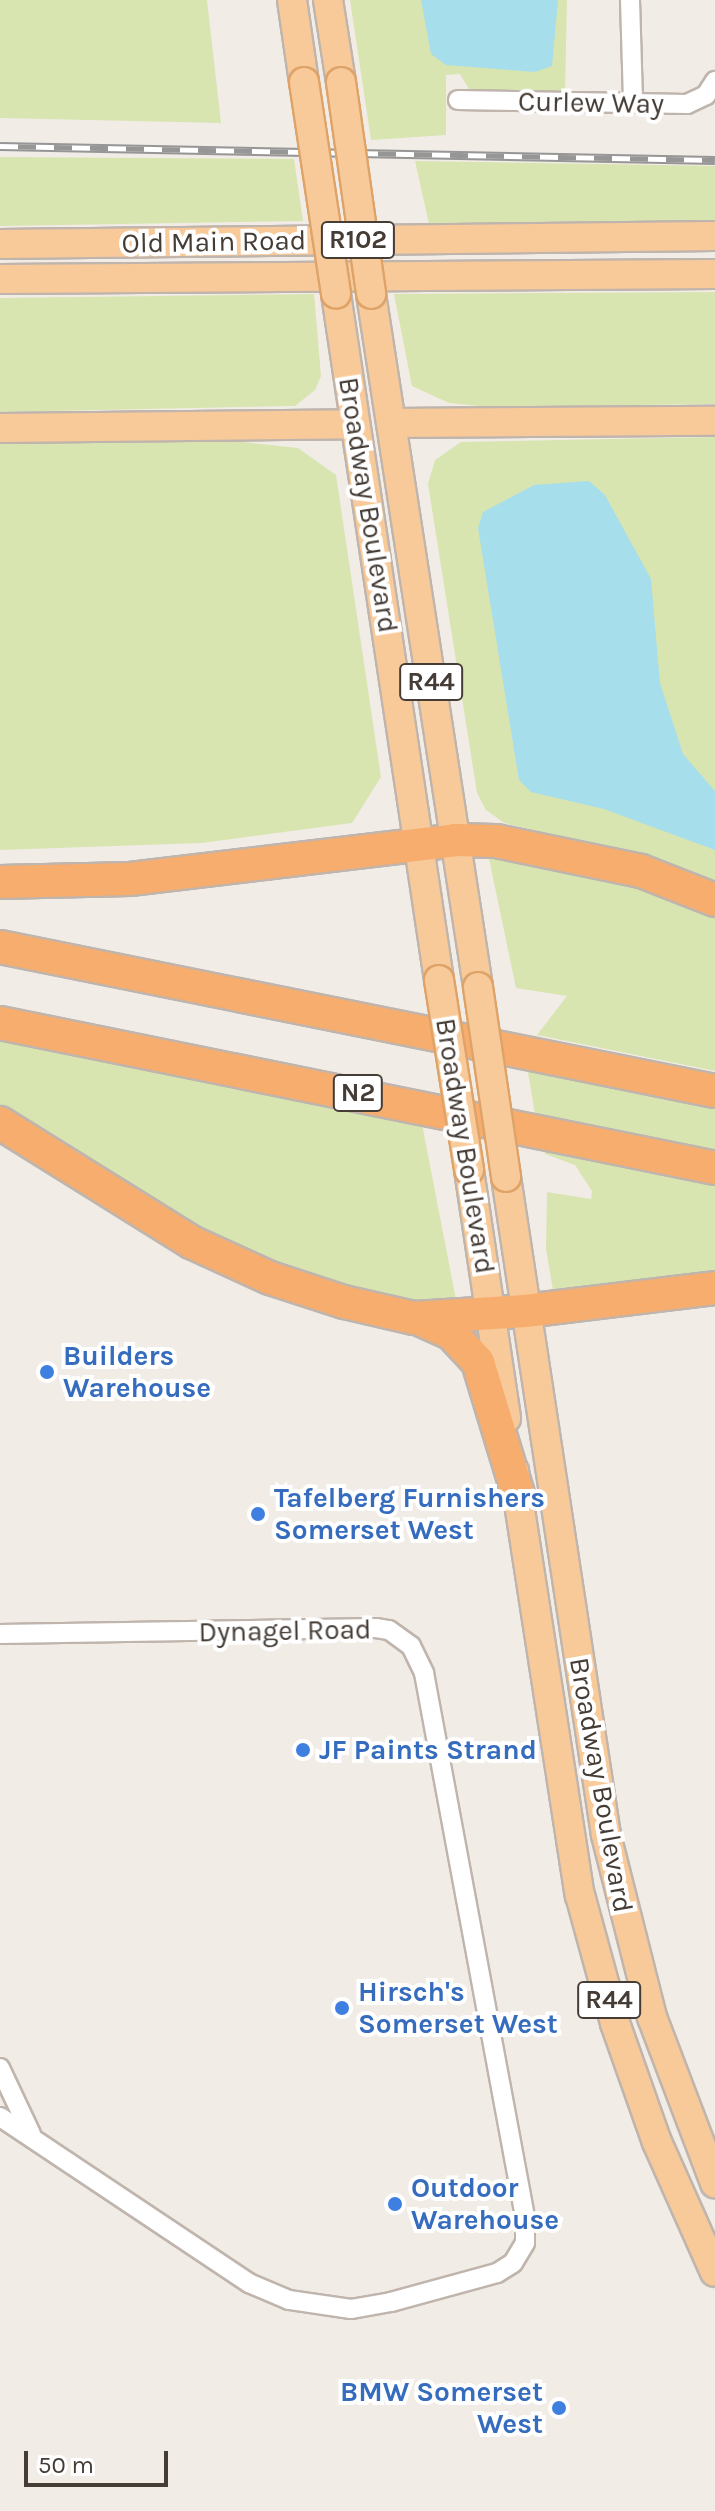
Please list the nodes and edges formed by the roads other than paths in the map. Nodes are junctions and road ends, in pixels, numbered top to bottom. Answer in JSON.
{"nodes":[{"id":1,"x":292,"y":0,"type":"edge"},
{"id":2,"x":328,"y":0,"type":"edge"},
{"id":3,"x":630,"y":0,"type":"edge"},
{"id":4,"x":715,"y":81,"type":"edge"},
{"id":5,"x":458,"y":100,"type":"dead end"},
{"id":6,"x":633,"y":103,"type":"junction"},
{"id":7,"x":715,"y":236,"type":"edge"},
{"id":8,"x":0,"y":244,"type":"edge"},
{"id":9,"x":715,"y":274,"type":"edge"},
{"id":10,"x":0,"y":279,"type":"edge"},
{"id":11,"x":715,"y":421,"type":"edge"},
{"id":12,"x":391,"y":423,"type":"junction"},
{"id":13,"x":355,"y":424,"type":"junction"},
{"id":14,"x":0,"y":428,"type":"edge"},
{"id":15,"x":455,"y":840,"type":"junction"},
{"id":16,"x":419,"y":845,"type":"junction"},
{"id":17,"x":0,"y":882,"type":"edge"},
{"id":18,"x":715,"y":900,"type":"edge"},
{"id":19,"x":0,"y":947,"type":"edge"},
{"id":20,"x":0,"y":1023,"type":"edge"},
{"id":21,"x":715,"y":1091,"type":"edge"},
{"id":22,"x":0,"y":1123,"type":"edge"},
{"id":23,"x":715,"y":1168,"type":"edge"},
{"id":24,"x":715,"y":1288,"type":"edge"},
{"id":25,"x":525,"y":1311,"type":"junction"},
{"id":26,"x":490,"y":1314,"type":"junction"},
{"id":27,"x":414,"y":1318,"type":"junction"},
{"id":28,"x":518,"y":1494,"type":"junction"},
{"id":29,"x":0,"y":1634,"type":"edge"},
{"id":30,"x":0,"y":2068,"type":"edge"},
{"id":31,"x":0,"y":2117,"type":"edge"},
{"id":32,"x":34,"y":2139,"type":"junction"},
{"id":33,"x":706,"y":2152,"type":"edge"},
{"id":34,"x":715,"y":2183,"type":"edge"},
{"id":35,"x":715,"y":2272,"type":"edge"}],
"edges":[{"from":1,"to":13,"type":"main road","name":"Broadway Boulevard","number":"R44","bridge":true},
{"from":2,"to":12,"type":"main road","name":"Broadway Boulevard","number":"R44","bridge":true},
{"from":3,"to":6,"type":"street"},
{"from":4,"to":6,"type":"street","name":"Curlew Way"},
{"from":5,"to":6,"type":"street","name":"Curlew Way"},
{"from":7,"to":8,"type":"main road","name":"Old Main Road","number":"R102"},
{"from":9,"to":10,"type":"main road","name":"Old Main Road","number":"R102"},
{"from":11,"to":12,"type":"main road"},
{"from":12,"to":15,"type":"main road","name":"Broadway Boulevard","number":"R44"},
{"from":13,"to":14,"type":"main road"},
{"from":13,"to":16,"type":"main road","name":"Broadway Boulevard","number":"R44"},
{"from":15,"to":16,"type":"highway"},
{"from":15,"to":18,"type":"highway"},
{"from":15,"to":25,"type":"main road","name":"Broadway Boulevard","number":"R44","bridge":true},
{"from":16,"to":17,"type":"highway"},
{"from":16,"to":26,"type":"main road","name":"Broadway Boulevard","number":"R44","bridge":true},
{"from":19,"to":21,"type":"highway"},
{"from":20,"to":23,"type":"highway","number":"N2"},
{"from":22,"to":27,"type":"highway"},
{"from":24,"to":25,"type":"highway"},
{"from":25,"to":26,"type":"highway"},
{"from":25,"to":33,"type":"main road","name":"Broadway Boulevard","number":"R44"},
{"from":26,"to":27,"type":"highway"},
{"from":26,"to":28,"type":"main road","name":"Broadway Boulevard","number":"R44"},
{"from":27,"to":28,"type":"highway"},
{"from":28,"to":35,"type":"main road","name":"Broadway Boulevard","number":"R44"},
{"from":29,"to":32,"type":"street","name":"Dynagel Road"},
{"from":30,"to":32,"type":"street"},
{"from":31,"to":32,"type":"street","name":"Dynagel Road"},
{"from":33,"to":34,"type":"main road","name":"Broadway Boulevard","number":"R44"}]}
